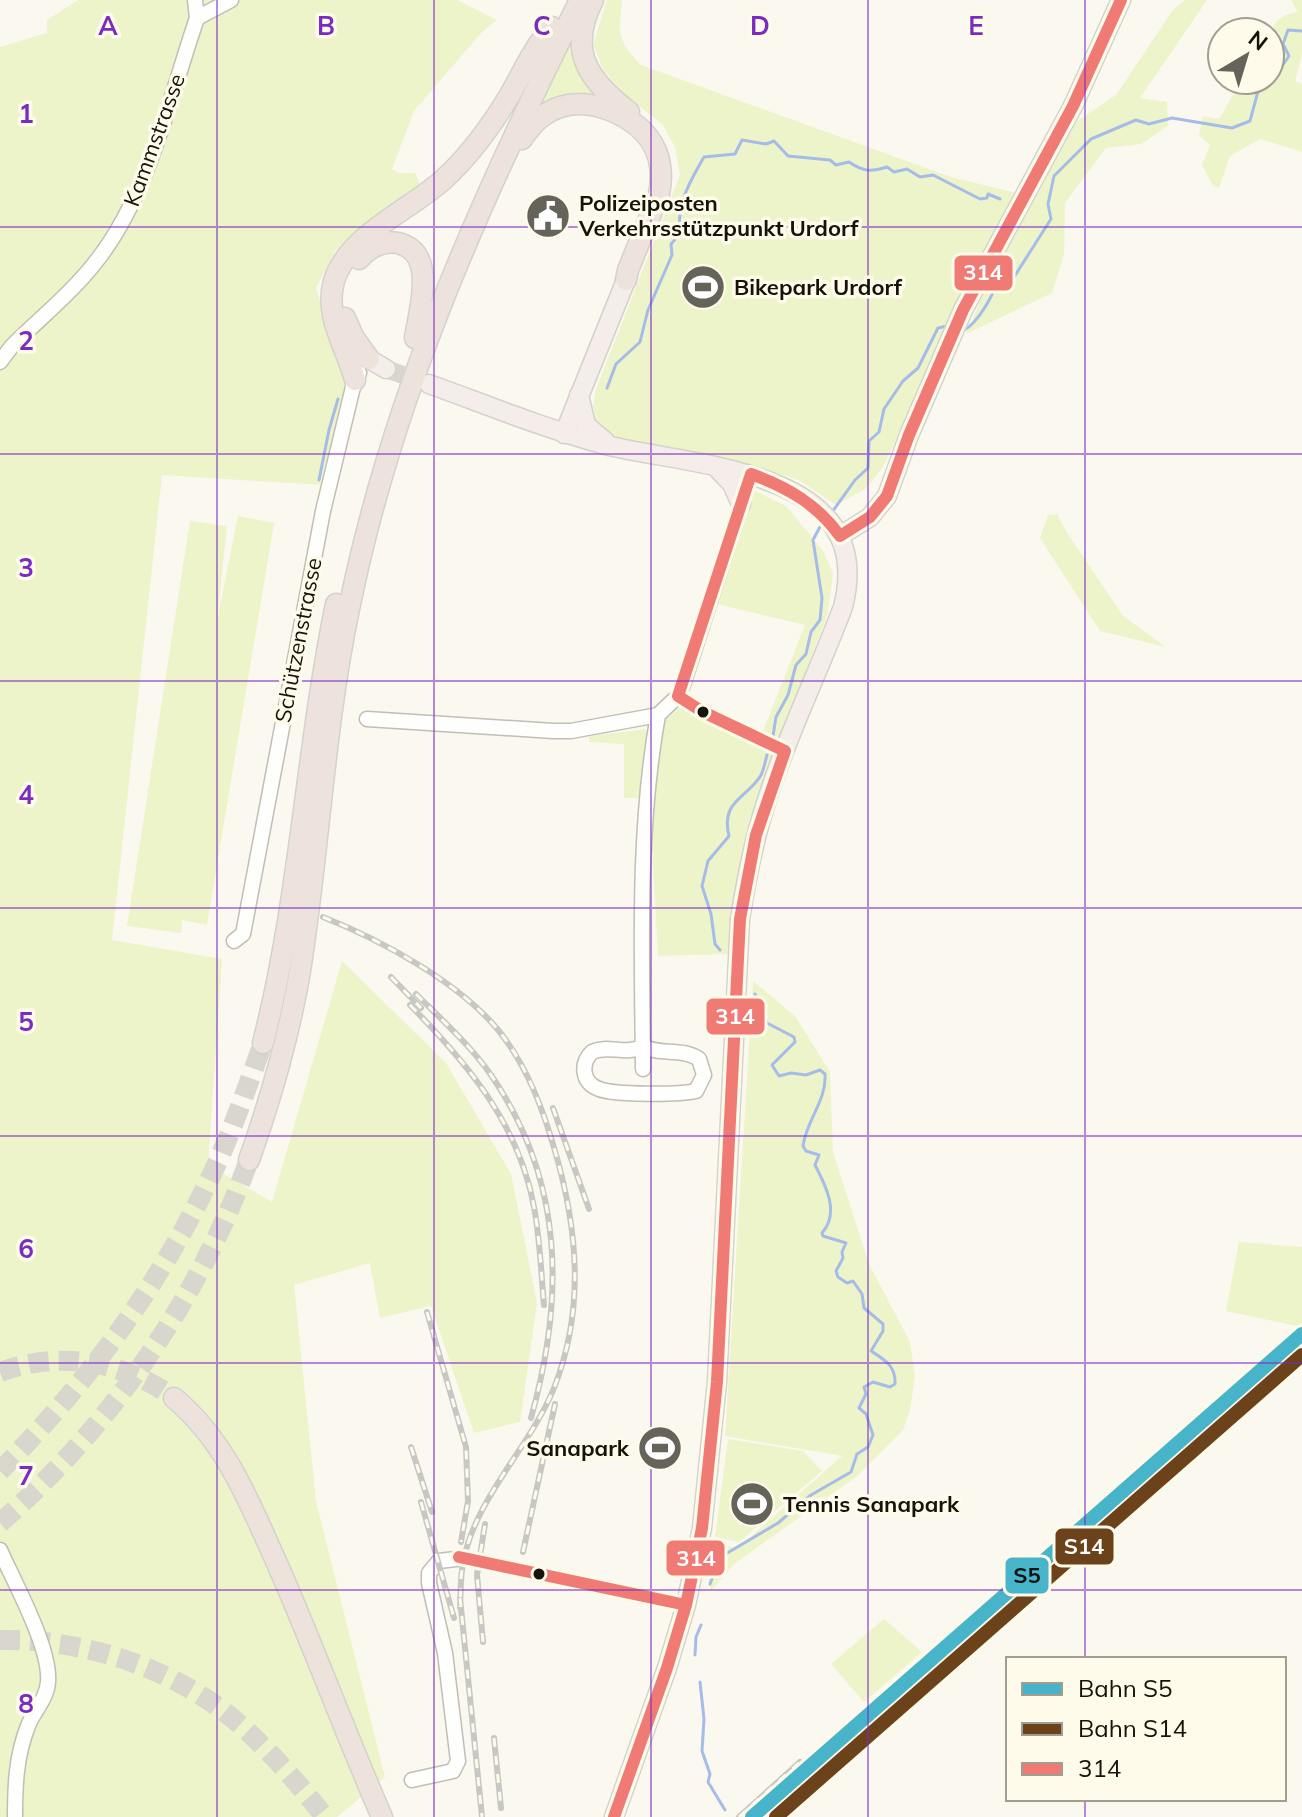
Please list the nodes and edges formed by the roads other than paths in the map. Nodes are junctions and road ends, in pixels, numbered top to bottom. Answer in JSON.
{"nodes":[{"id":1,"x":195,"y":0,"type":"edge"},
{"id":2,"x":231,"y":0,"type":"edge"},
{"id":3,"x":565,"y":0,"type":"edge"},
{"id":4,"x":580,"y":0,"type":"edge"},
{"id":5,"x":593,"y":0,"type":"edge"},
{"id":6,"x":1121,"y":0,"type":"edge"},
{"id":7,"x":197,"y":18,"type":"junction"},
{"id":8,"x":552,"y":27,"type":"junction"},
{"id":9,"x":609,"y":104,"type":"junction"},
{"id":10,"x":474,"y":222,"type":"junction"},
{"id":11,"x":626,"y":280,"type":"joint"},
{"id":12,"x":335,"y":326,"type":"junction"},
{"id":13,"x":415,"y":338,"type":"junction"},
{"id":14,"x":0,"y":362,"type":"edge"},
{"id":15,"x":377,"y":364,"type":"junction"},
{"id":16,"x":355,"y":380,"type":"junction"},
{"id":17,"x":429,"y":384,"type":"tunnel mouth"},
{"id":18,"x":579,"y":395,"type":"junction"},
{"id":19,"x":564,"y":434,"type":"junction"},
{"id":20,"x":615,"y":448,"type":"junction"},
{"id":21,"x":715,"y":466,"type":"junction"},
{"id":22,"x":751,"y":474,"type":"junction"},
{"id":23,"x":741,"y":504,"type":"junction"},
{"id":24,"x":837,"y":532,"type":"junction"},
{"id":25,"x":658,"y":715,"type":"junction"},
{"id":26,"x":367,"y":719,"type":"dead end"},
{"id":27,"x":234,"y":941,"type":"dead end"},
{"id":28,"x":263,"y":1043,"type":"tunnel mouth"},
{"id":29,"x":642,"y":1046,"type":"junction"},
{"id":30,"x":643,"y":1069,"type":"dead end"},
{"id":31,"x":249,"y":1160,"type":"tunnel mouth"},
{"id":32,"x":174,"y":1398,"type":"tunnel mouth"},
{"id":33,"x":0,"y":1550,"type":"edge"},
{"id":34,"x":686,"y":1605,"type":"junction"},
{"id":35,"x":412,"y":1780,"type":"dead end"},
{"id":36,"x":15,"y":1817,"type":"edge"},
{"id":37,"x":382,"y":1817,"type":"edge"},
{"id":38,"x":614,"y":1817,"type":"edge"}],
"edges":[{"from":1,"to":7,"type":"street"},
{"from":2,"to":7,"type":"street"},
{"from":3,"to":8,"type":"highway"},
{"from":4,"to":10,"type":"highway"},
{"from":5,"to":9,"type":"highway"},
{"from":6,"to":24,"type":"main road"},
{"from":7,"to":14,"type":"street","name":"Kammstrasse"},
{"from":8,"to":12,"type":"highway"},
{"from":8,"to":13,"type":"highway"},
{"from":9,"to":10,"type":"highway"},
{"from":9,"to":11,"type":"highway"},
{"from":10,"to":31,"type":"highway"},
{"from":11,"to":18,"type":"main road"},
{"from":12,"to":15,"type":"highway"},
{"from":12,"to":16,"type":"highway"},
{"from":13,"to":15,"type":"highway"},
{"from":13,"to":28,"type":"highway"},
{"from":15,"to":16,"type":"street","name":"Schützenstrasse"},
{"from":16,"to":27,"type":"street","name":"Schützenstrasse"},
{"from":17,"to":19,"type":"main road"},
{"from":18,"to":19,"type":"main road"},
{"from":18,"to":20,"type":"main road"},
{"from":19,"to":20,"type":"main road"},
{"from":20,"to":21,"type":"main road"},
{"from":21,"to":22,"type":"main road"},
{"from":21,"to":23,"type":"main road"},
{"from":22,"to":23,"type":"street"},
{"from":22,"to":24,"type":"main road"},
{"from":23,"to":25,"type":"street"},
{"from":24,"to":34,"type":"main road"},
{"from":25,"to":26,"type":"street"},
{"from":25,"to":29,"type":"street"},
{"from":29,"to":29,"type":"street"},
{"from":29,"to":30,"type":"street"},
{"from":32,"to":37,"type":"highway"},
{"from":33,"to":36,"type":"street"},
{"from":34,"to":35,"type":"street"},
{"from":34,"to":38,"type":"main road"}]}
